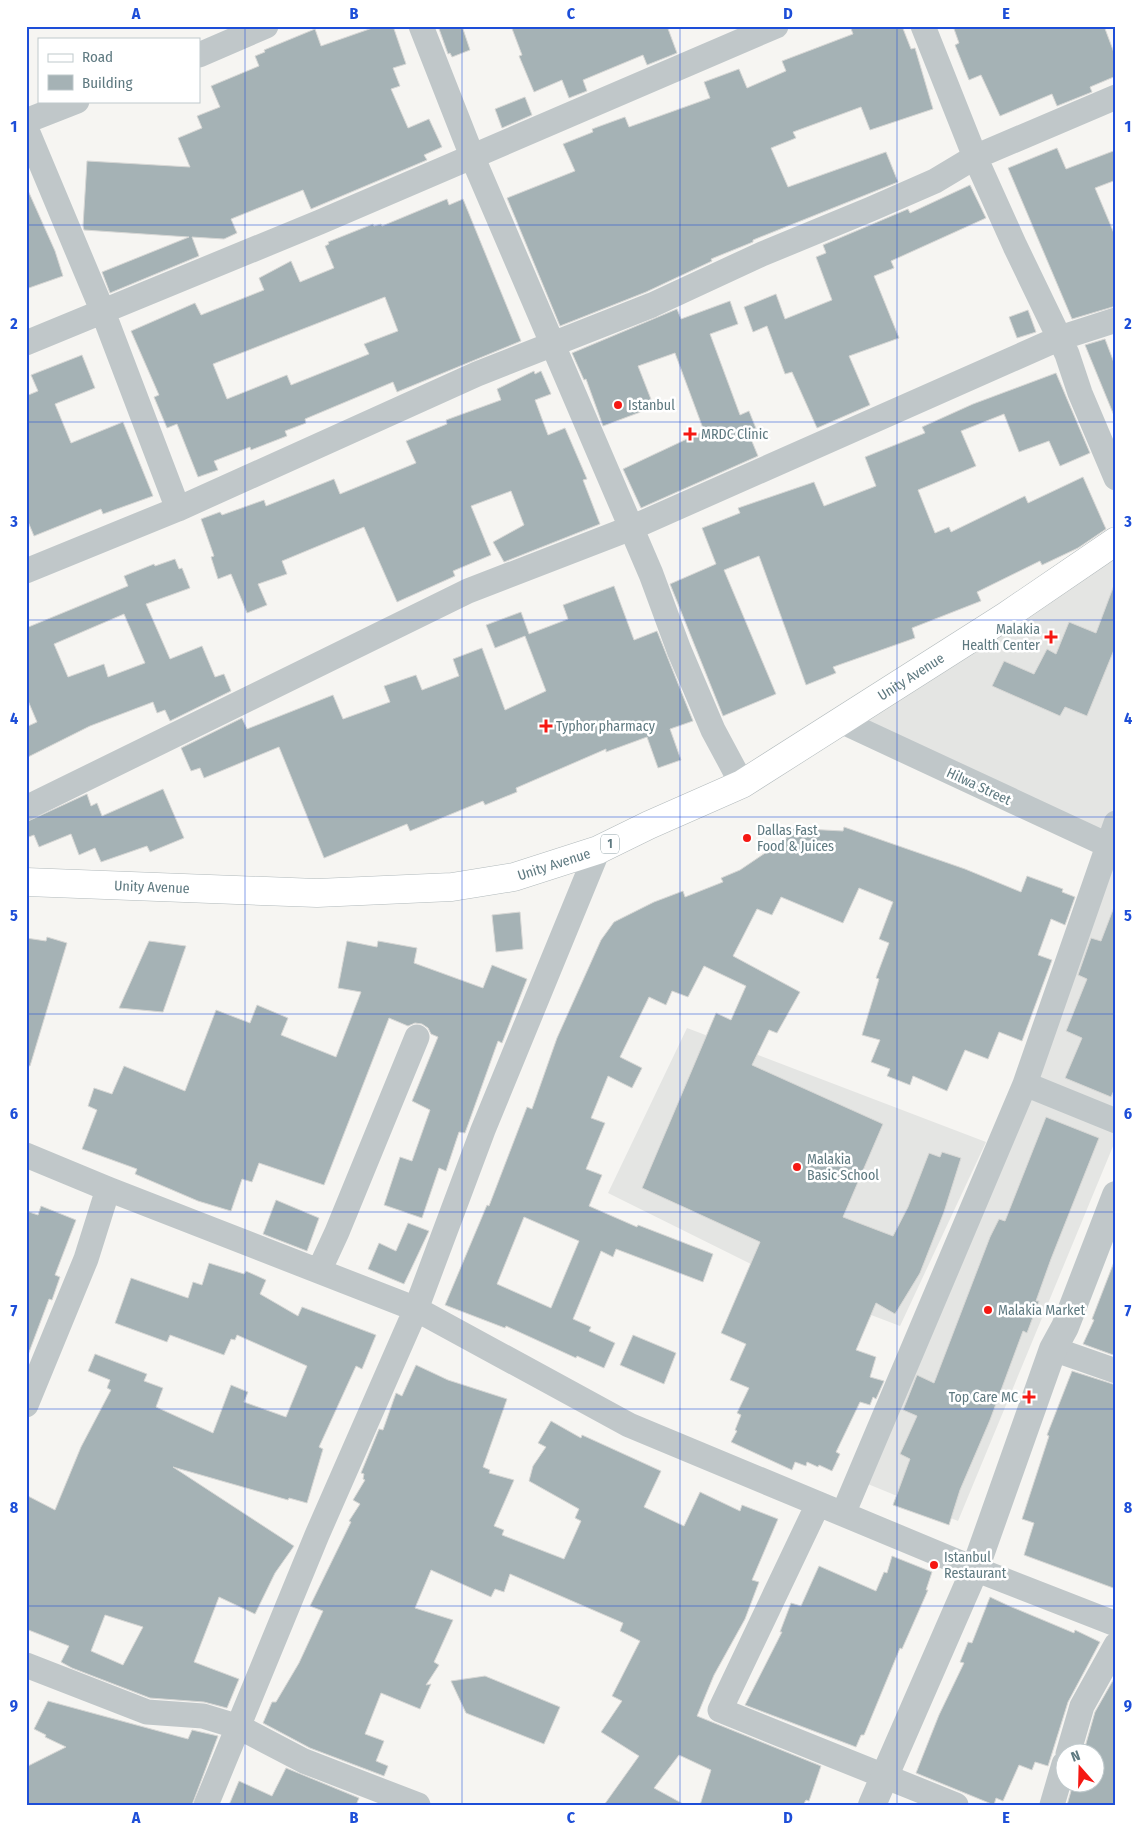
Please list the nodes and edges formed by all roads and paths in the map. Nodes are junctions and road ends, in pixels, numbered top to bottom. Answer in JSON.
{"nodes":[{"id":1,"x":266,"y":26,"type":"edge"},
{"id":2,"x":421,"y":26,"type":"edge"},
{"id":3,"x":776,"y":26,"type":"edge"},
{"id":4,"x":923,"y":26,"type":"edge"},
{"id":5,"x":200,"y":54,"type":"edge"},
{"id":6,"x":1116,"y":97,"type":"edge"},
{"id":7,"x":74,"y":102,"type":"edge"},
{"id":8,"x":26,"y":121,"type":"edge"},
{"id":9,"x":26,"y":128,"type":"edge"},
{"id":10,"x":472,"y":156,"type":"junction"},
{"id":11,"x":975,"y":157,"type":"junction"},
{"id":12,"x":103,"y":312,"type":"junction"},
{"id":13,"x":1116,"y":320,"type":"edge"},
{"id":14,"x":1060,"y":338,"type":"junction"},
{"id":15,"x":26,"y":342,"type":"edge"},
{"id":16,"x":552,"y":344,"type":"junction"},
{"id":17,"x":1116,"y":478,"type":"edge"},
{"id":18,"x":178,"y":509,"type":"junction"},
{"id":19,"x":631,"y":528,"type":"junction"},
{"id":20,"x":1116,"y":541,"type":"edge"},
{"id":21,"x":26,"y":571,"type":"edge"},
{"id":22,"x":843,"y":722,"type":"junction"},
{"id":23,"x":742,"y":784,"type":"junction"},
{"id":24,"x":26,"y":808,"type":"edge"},
{"id":25,"x":1113,"y":839,"type":"edge"},
{"id":26,"x":598,"y":850,"type":"junction"},
{"id":27,"x":26,"y":882,"type":"edge"},
{"id":28,"x":417,"y":1037,"type":"dead end"},
{"id":29,"x":1025,"y":1084,"type":"junction"},
{"id":30,"x":1116,"y":1121,"type":"edge"},
{"id":31,"x":26,"y":1156,"type":"edge"},
{"id":32,"x":108,"y":1190,"type":"junction"},
{"id":33,"x":1116,"y":1195,"type":"edge"},
{"id":34,"x":319,"y":1271,"type":"junction"},
{"id":35,"x":416,"y":1308,"type":"junction"},
{"id":36,"x":1053,"y":1350,"type":"junction"},
{"id":37,"x":36,"y":1356,"type":"edge"},
{"id":38,"x":1116,"y":1371,"type":"edge"},
{"id":39,"x":26,"y":1406,"type":"edge"},
{"id":40,"x":818,"y":1504,"type":"junction"},
{"id":41,"x":843,"y":1514,"type":"junction"},
{"id":42,"x":975,"y":1569,"type":"junction"},
{"id":43,"x":1116,"y":1624,"type":"edge"},
{"id":44,"x":1116,"y":1645,"type":"edge"},
{"id":45,"x":26,"y":1666,"type":"edge"},
{"id":46,"x":238,"y":1726,"type":"junction"},
{"id":47,"x":1071,"y":1744,"type":"edge"},
{"id":48,"x":883,"y":1776,"type":"junction"},
{"id":49,"x":206,"y":1805,"type":"edge"},
{"id":50,"x":418,"y":1805,"type":"edge"},
{"id":51,"x":872,"y":1805,"type":"edge"},
{"id":52,"x":956,"y":1805,"type":"edge"}],
"edges":[{"from":1,"to":5,"type":"street"},
{"from":2,"to":10,"type":"street"},
{"from":3,"to":10,"type":"street"},
{"from":4,"to":11,"type":"street"},
{"from":6,"to":11,"type":"street"},
{"from":7,"to":8,"type":"street"},
{"from":9,"to":12,"type":"street"},
{"from":10,"to":12,"type":"street"},
{"from":10,"to":16,"type":"street"},
{"from":11,"to":14,"type":"street"},
{"from":11,"to":16,"type":"street"},
{"from":12,"to":15,"type":"street"},
{"from":12,"to":18,"type":"street"},
{"from":13,"to":14,"type":"street"},
{"from":14,"to":17,"type":"street"},
{"from":14,"to":19,"type":"street"},
{"from":16,"to":18,"type":"street"},
{"from":16,"to":19,"type":"street"},
{"from":18,"to":21,"type":"street"},
{"from":19,"to":23,"type":"street"},
{"from":19,"to":24,"type":"street"},
{"from":20,"to":22,"type":"main road","name":"Unity Avenue","number":"1"},
{"from":22,"to":23,"type":"main road","name":"Unity Avenue","number":"1"},
{"from":22,"to":25,"type":"street","name":"Hilwa Street"},
{"from":23,"to":26,"type":"main road","name":"Unity Avenue","number":"1"},
{"from":25,"to":29,"type":"street"},
{"from":26,"to":27,"type":"main road","name":"Unity Avenue","number":"1"},
{"from":26,"to":35,"type":"street"},
{"from":28,"to":34,"type":"street"},
{"from":29,"to":30,"type":"street"},
{"from":29,"to":41,"type":"street"},
{"from":31,"to":32,"type":"street"},
{"from":32,"to":34,"type":"street"},
{"from":32,"to":37,"type":"street"},
{"from":33,"to":36,"type":"street"},
{"from":34,"to":35,"type":"street"},
{"from":35,"to":40,"type":"street"},
{"from":35,"to":46,"type":"street"},
{"from":36,"to":38,"type":"street"},
{"from":36,"to":42,"type":"street"},
{"from":37,"to":39,"type":"street"},
{"from":40,"to":41,"type":"street"},
{"from":40,"to":48,"type":"street"},
{"from":41,"to":42,"type":"street"},
{"from":42,"to":43,"type":"street"},
{"from":42,"to":48,"type":"street"},
{"from":44,"to":47,"type":"street"},
{"from":45,"to":46,"type":"street"},
{"from":46,"to":49,"type":"street"},
{"from":46,"to":50,"type":"street"},
{"from":48,"to":51,"type":"street"},
{"from":48,"to":52,"type":"street"}]}
